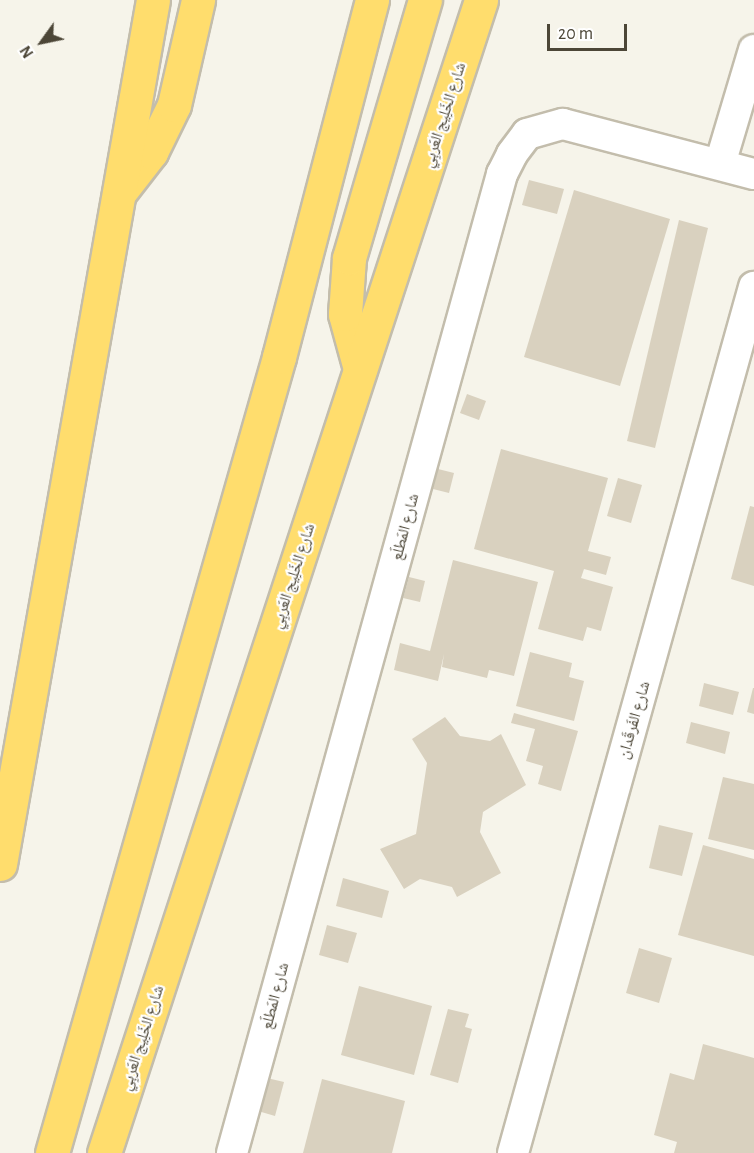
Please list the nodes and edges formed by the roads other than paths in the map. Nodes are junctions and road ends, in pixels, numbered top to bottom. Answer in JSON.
{"nodes":[{"id":1,"x":153,"y":0,"type":"edge"},
{"id":2,"x":198,"y":0,"type":"edge"},
{"id":3,"x":372,"y":0,"type":"edge"},
{"id":4,"x":425,"y":0,"type":"edge"},
{"id":5,"x":481,"y":0,"type":"edge"},
{"id":6,"x":754,"y":50,"type":"edge"},
{"id":7,"x":720,"y":164,"type":"junction"},
{"id":8,"x":754,"y":174,"type":"edge"},
{"id":9,"x":118,"y":194,"type":"junction"},
{"id":10,"x":754,"y":287,"type":"edge"},
{"id":11,"x":360,"y":369,"type":"junction"},
{"id":12,"x":0,"y":864,"type":"edge"},
{"id":13,"x":52,"y":1153,"type":"edge"},
{"id":14,"x":104,"y":1153,"type":"edge"},
{"id":15,"x":232,"y":1153,"type":"edge"},
{"id":16,"x":513,"y":1153,"type":"edge"}],
"edges":[{"from":1,"to":9,"type":"highway"},
{"from":2,"to":9,"type":"highway"},
{"from":3,"to":13,"type":"highway"},
{"from":4,"to":11,"type":"highway"},
{"from":5,"to":11,"type":"highway","name":"شارع الخَلِيج العَربِي"},
{"from":6,"to":7,"type":"street"},
{"from":7,"to":8,"type":"street","name":"شارع المَطلَع"},
{"from":7,"to":15,"type":"street","name":"شارع المَطلَع"},
{"from":9,"to":12,"type":"highway"},
{"from":10,"to":16,"type":"street","name":"شارع الفَرقَدان"},
{"from":11,"to":14,"type":"highway","name":"شارع الخَلِيج العَربِي"}]}
